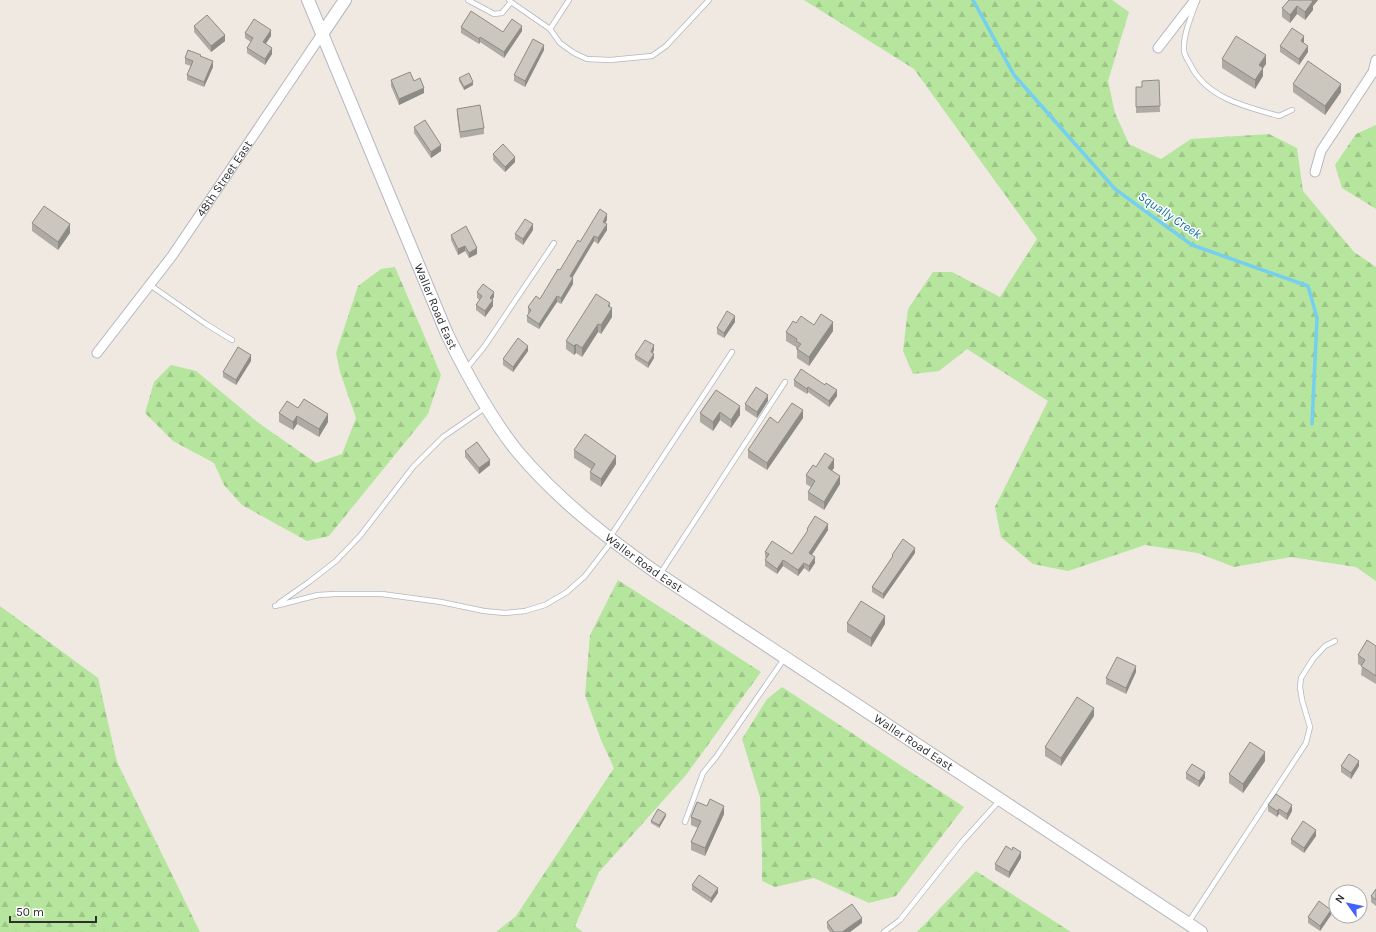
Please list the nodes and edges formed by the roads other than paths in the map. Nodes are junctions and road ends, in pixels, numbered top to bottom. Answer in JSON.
{"nodes":[{"id":1,"x":308,"y":0,"type":"edge"},
{"id":2,"x":345,"y":0,"type":"edge"},
{"id":3,"x":468,"y":0,"type":"edge"},
{"id":4,"x":569,"y":0,"type":"edge"},
{"id":5,"x":709,"y":0,"type":"edge"},
{"id":6,"x":1197,"y":0,"type":"edge"},
{"id":7,"x":510,"y":1,"type":"edge"},
{"id":8,"x":550,"y":29,"type":"junction"},
{"id":9,"x":322,"y":34,"type":"junction"},
{"id":10,"x":1158,"y":48,"type":"dead end"},
{"id":11,"x":1376,"y":60,"type":"edge"},
{"id":12,"x":1292,"y":110,"type":"dead end"},
{"id":13,"x":1315,"y":172,"type":"dead end"},
{"id":14,"x":554,"y":243,"type":"dead end"},
{"id":15,"x":150,"y":285,"type":"junction"},
{"id":16,"x":232,"y":340,"type":"dead end"},
{"id":17,"x":732,"y":352,"type":"dead end"},
{"id":18,"x":97,"y":353,"type":"dead end"},
{"id":19,"x":465,"y":370,"type":"junction"},
{"id":20,"x":785,"y":382,"type":"dead end"},
{"id":21,"x":486,"y":407,"type":"junction"},
{"id":22,"x":611,"y":540,"type":"junction"},
{"id":23,"x":660,"y":574,"type":"junction"},
{"id":24,"x":1335,"y":641,"type":"dead end"},
{"id":25,"x":785,"y":658,"type":"junction"},
{"id":26,"x":1000,"y":800,"type":"junction"},
{"id":27,"x":685,"y":822,"type":"dead end"},
{"id":28,"x":1188,"y":923,"type":"junction"},
{"id":29,"x":884,"y":932,"type":"edge"},
{"id":30,"x":1201,"y":932,"type":"edge"}],
"edges":[{"from":1,"to":9,"type":"street","name":"Waller Road East"},
{"from":2,"to":9,"type":"street","name":"48th Street East"},
{"from":3,"to":7,"type":"lane"},
{"from":4,"to":8,"type":"lane"},
{"from":5,"to":8,"type":"lane"},
{"from":6,"to":10,"type":"street"},
{"from":6,"to":12,"type":"lane"},
{"from":7,"to":8,"type":"lane"},
{"from":9,"to":15,"type":"street","name":"48th Street East"},
{"from":9,"to":19,"type":"street","name":"Waller Road East"},
{"from":11,"to":13,"type":"street"},
{"from":14,"to":19,"type":"lane"},
{"from":15,"to":16,"type":"lane"},
{"from":15,"to":18,"type":"street","name":"48th Street East"},
{"from":17,"to":22,"type":"lane"},
{"from":19,"to":21,"type":"street","name":"Waller Road East"},
{"from":20,"to":23,"type":"lane"},
{"from":21,"to":22,"type":"street","name":"Waller Road East"},
{"from":21,"to":22,"type":"lane"},
{"from":22,"to":23,"type":"street","name":"Waller Road East"},
{"from":23,"to":25,"type":"street","name":"Waller Road East"},
{"from":24,"to":28,"type":"lane"},
{"from":25,"to":26,"type":"street","name":"Waller Road East"},
{"from":25,"to":27,"type":"lane"},
{"from":26,"to":28,"type":"street","name":"Waller Road East"},
{"from":26,"to":29,"type":"lane"},
{"from":28,"to":30,"type":"street","name":"Waller Road East"}]}
